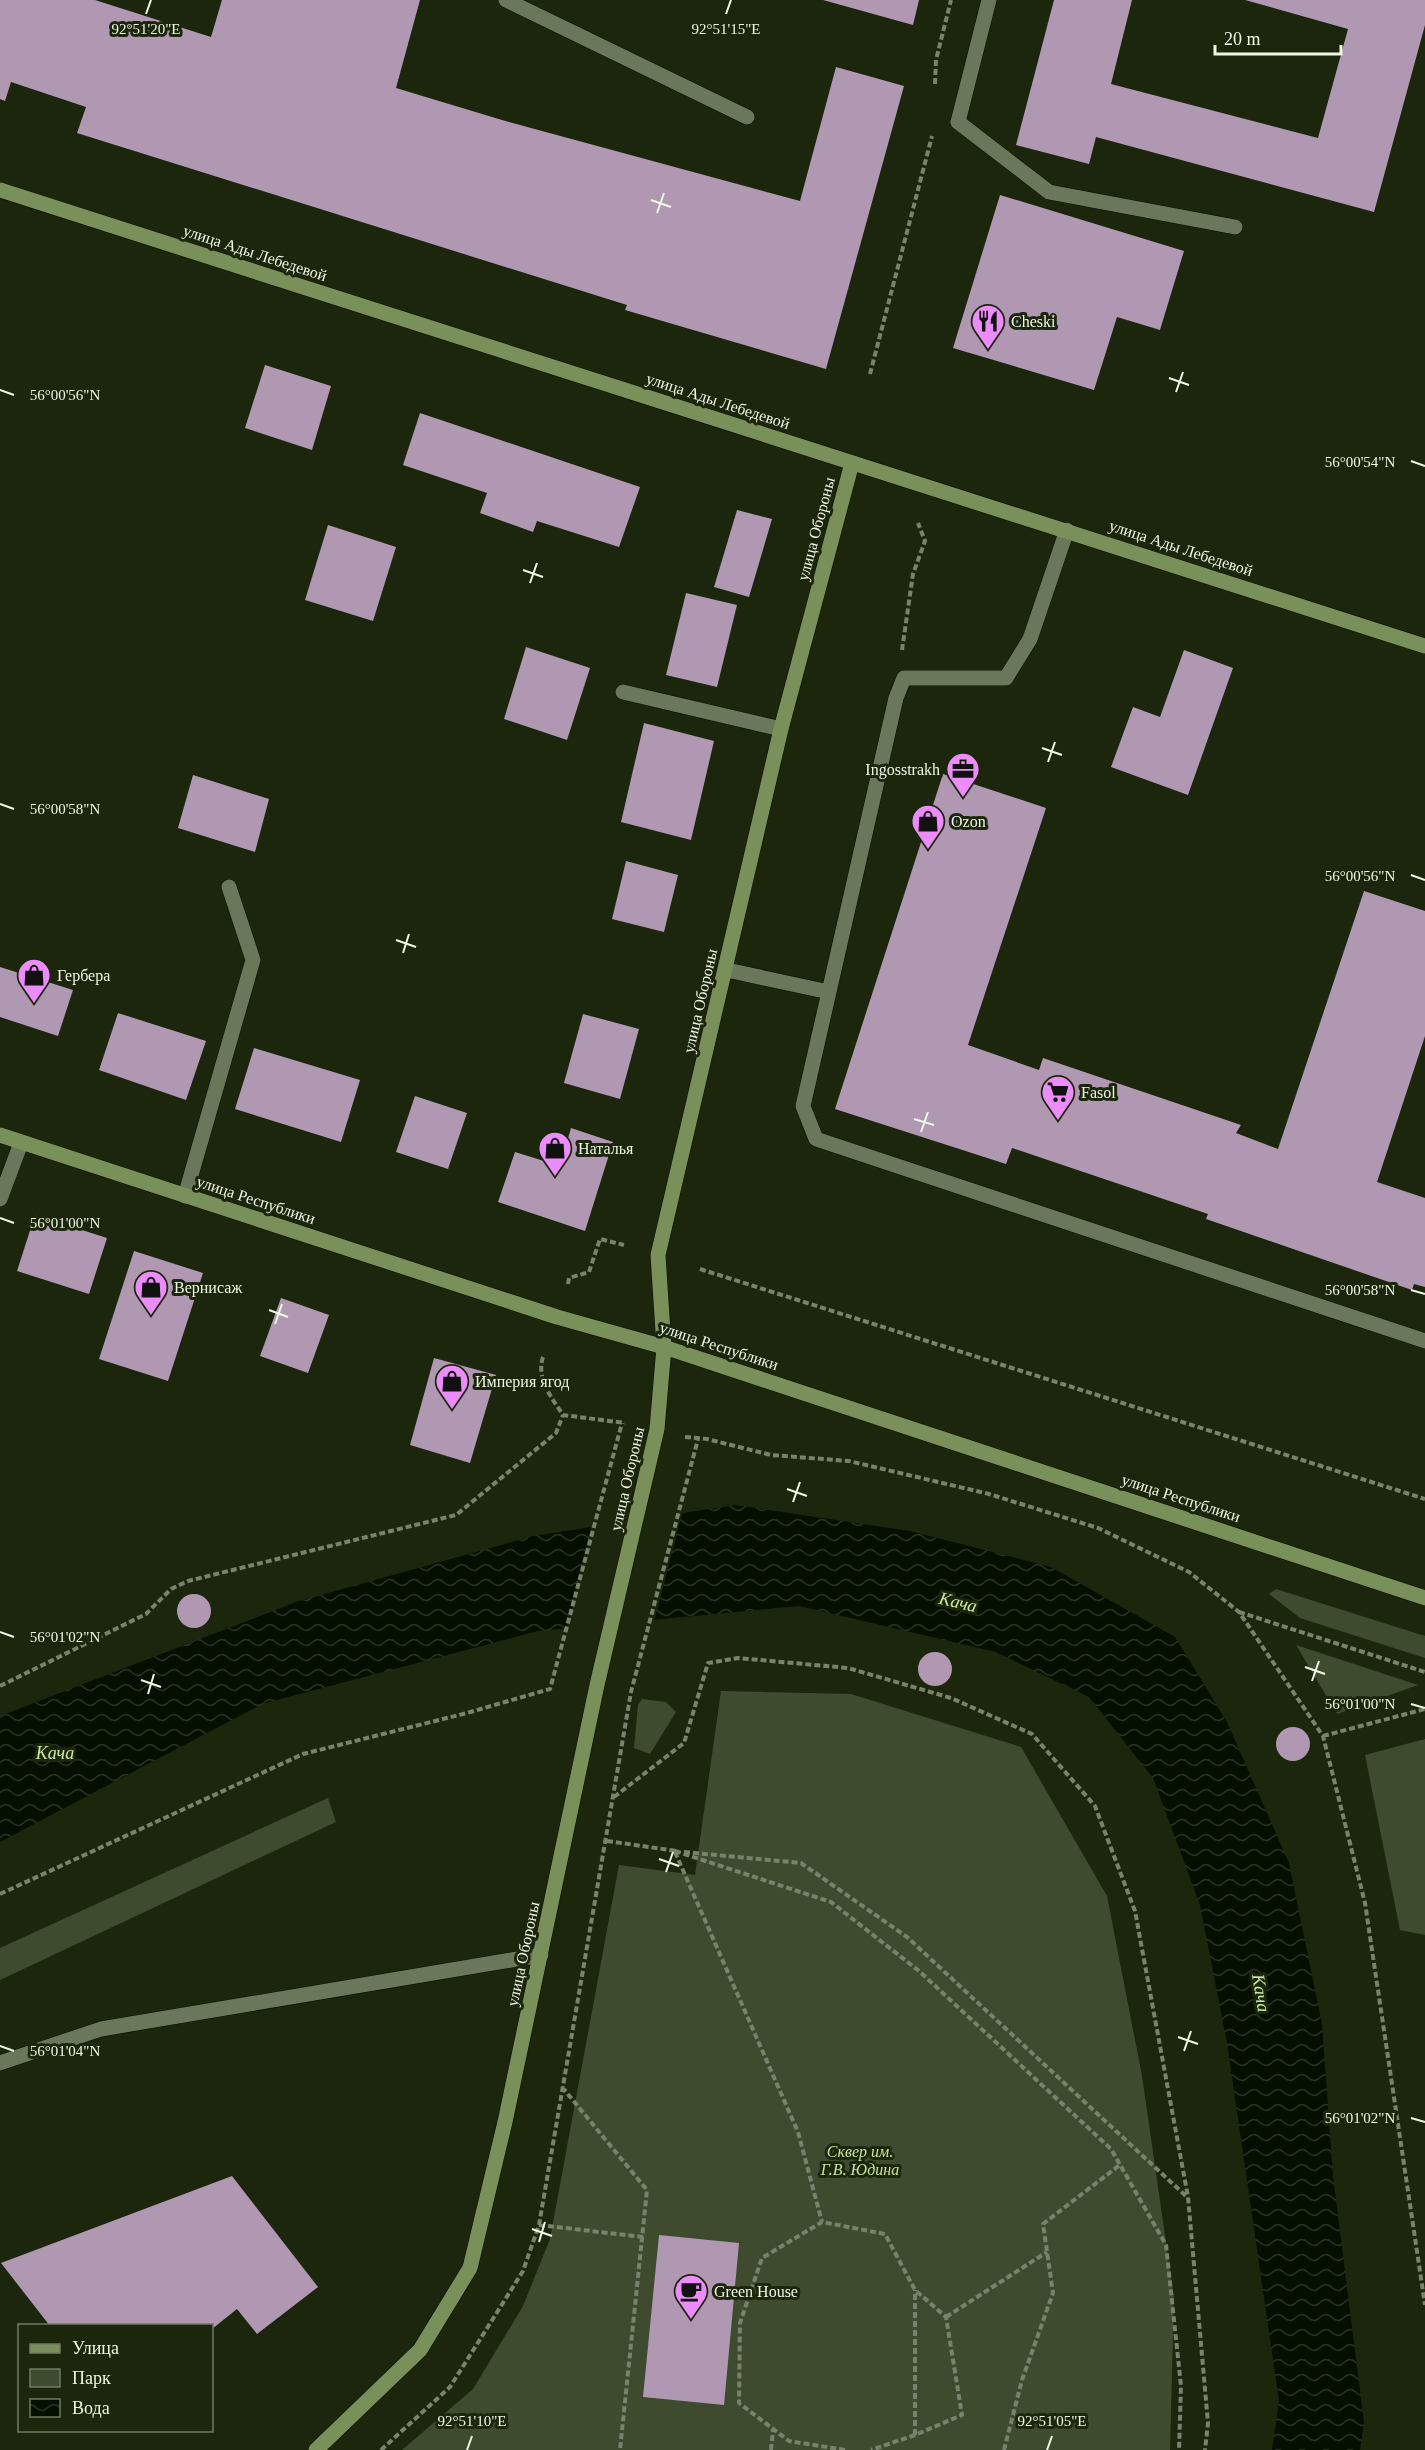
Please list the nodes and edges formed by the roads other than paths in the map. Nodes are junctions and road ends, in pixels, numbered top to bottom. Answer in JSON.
{"nodes":[{"id":1,"x":506,"y":0,"type":"edge"},
{"id":2,"x":989,"y":0,"type":"edge"},
{"id":3,"x":747,"y":117,"type":"dead end"},
{"id":4,"x":0,"y":190,"type":"edge"},
{"id":5,"x":1235,"y":227,"type":"dead end"},
{"id":6,"x":852,"y":463,"type":"junction"},
{"id":7,"x":1067,"y":530,"type":"junction"},
{"id":8,"x":1425,"y":646,"type":"edge"},
{"id":9,"x":623,"y":692,"type":"dead end"},
{"id":10,"x":782,"y":729,"type":"junction"},
{"id":11,"x":229,"y":887,"type":"dead end"},
{"id":12,"x":727,"y":970,"type":"junction"},
{"id":13,"x":829,"y":992,"type":"junction"},
{"id":14,"x":0,"y":1135,"type":"edge"},
{"id":15,"x":21,"y":1143,"type":"junction"},
{"id":16,"x":185,"y":1196,"type":"junction"},
{"id":17,"x":0,"y":1199,"type":"edge"},
{"id":18,"x":1425,"y":1341,"type":"edge"},
{"id":19,"x":664,"y":1347,"type":"junction"},
{"id":20,"x":1425,"y":1598,"type":"edge"},
{"id":21,"x":541,"y":1955,"type":"junction"},
{"id":22,"x":0,"y":2063,"type":"edge"},
{"id":23,"x":316,"y":2450,"type":"edge"}],
"edges":[{"from":1,"to":3,"type":"street"},
{"from":2,"to":5,"type":"street"},
{"from":4,"to":6,"type":"main road","name":"улица Ады Лебедевой"},
{"from":6,"to":7,"type":"main road","name":"улица Ады Лебедевой"},
{"from":6,"to":10,"type":"main road","name":"улица Обороны"},
{"from":7,"to":8,"type":"main road","name":"улица Ады Лебедевой"},
{"from":7,"to":13,"type":"street"},
{"from":9,"to":10,"type":"street"},
{"from":10,"to":12,"type":"main road","name":"улица Обороны"},
{"from":11,"to":16,"type":"street"},
{"from":12,"to":13,"type":"street"},
{"from":12,"to":19,"type":"main road","name":"улица Обороны"},
{"from":13,"to":18,"type":"street"},
{"from":14,"to":15,"type":"main road","name":"улица Республики"},
{"from":15,"to":16,"type":"main road","name":"улица Республики"},
{"from":15,"to":17,"type":"street"},
{"from":16,"to":19,"type":"main road","name":"улица Республики"},
{"from":19,"to":20,"type":"main road","name":"улица Республики"},
{"from":19,"to":21,"type":"main road","name":"улица Обороны"},
{"from":21,"to":22,"type":"street"},
{"from":21,"to":23,"type":"main road","name":"улица Обороны"}]}
